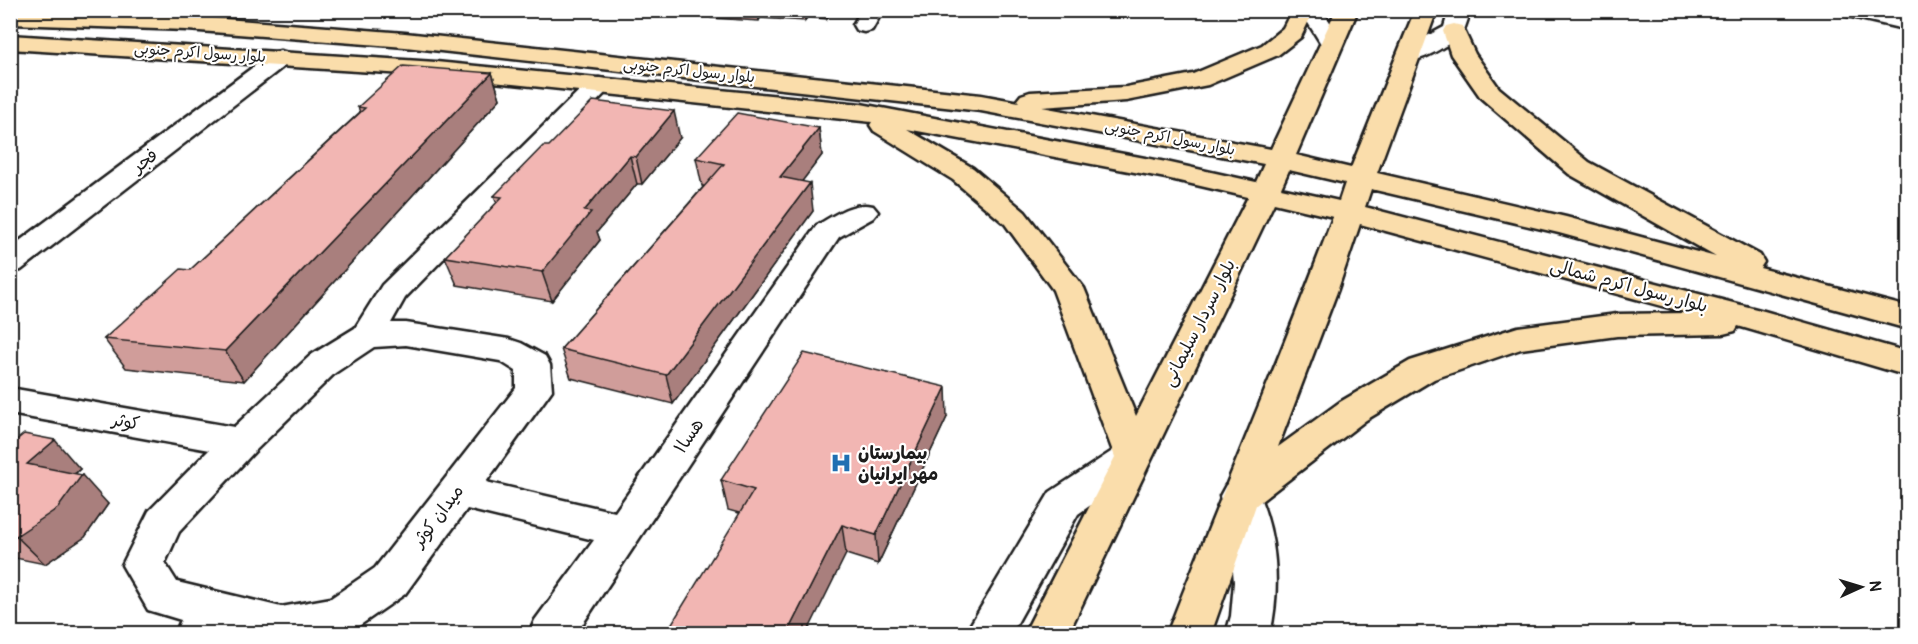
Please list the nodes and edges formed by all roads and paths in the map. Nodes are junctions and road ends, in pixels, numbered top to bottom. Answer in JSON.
{"nodes":[{"id":1,"x":1303,"y":10,"type":"edge"},
{"id":2,"x":1311,"y":10,"type":"edge"},
{"id":3,"x":1347,"y":10,"type":"edge"},
{"id":4,"x":1426,"y":10,"type":"edge"},
{"id":5,"x":1851,"y":10,"type":"edge"},
{"id":6,"x":23,"y":13,"type":"edge"},
{"id":7,"x":109,"y":16,"type":"edge"},
{"id":8,"x":1457,"y":21,"type":"edge"},
{"id":9,"x":1908,"y":23,"type":"edge"},
{"id":10,"x":10,"y":31,"type":"edge"},
{"id":11,"x":10,"y":42,"type":"edge"},
{"id":12,"x":1331,"y":42,"type":"junction"},
{"id":13,"x":77,"y":46,"type":"junction"},
{"id":14,"x":1409,"y":56,"type":"junction"},
{"id":15,"x":280,"y":58,"type":"junction"},
{"id":16,"x":599,"y":85,"type":"junction"},
{"id":17,"x":981,"y":103,"type":"junction"},
{"id":18,"x":861,"y":112,"type":"junction"},
{"id":19,"x":1279,"y":159,"type":"junction"},
{"id":20,"x":1361,"y":178,"type":"junction"},
{"id":21,"x":1265,"y":193,"type":"junction"},
{"id":22,"x":863,"y":212,"type":"dead end"},
{"id":23,"x":1349,"y":212,"type":"junction"},
{"id":24,"x":10,"y":263,"type":"edge"},
{"id":25,"x":1796,"y":287,"type":"junction"},
{"id":26,"x":1908,"y":318,"type":"edge"},
{"id":27,"x":1764,"y":322,"type":"junction"},
{"id":28,"x":367,"y":336,"type":"junction"},
{"id":29,"x":1908,"y":364,"type":"edge"},
{"id":30,"x":10,"y":402,"type":"edge"},
{"id":31,"x":241,"y":442,"type":"junction"},
{"id":32,"x":1133,"y":456,"type":"junction"},
{"id":33,"x":457,"y":491,"type":"junction"},
{"id":34,"x":1240,"y":496,"type":"junction"},
{"id":35,"x":624,"y":531,"type":"junction"},
{"id":36,"x":207,"y":622,"type":"edge"},
{"id":37,"x":551,"y":633,"type":"edge"},
{"id":38,"x":987,"y":633,"type":"edge"},
{"id":39,"x":1046,"y":633,"type":"edge"},
{"id":40,"x":1189,"y":633,"type":"edge"},
{"id":41,"x":1248,"y":633,"type":"edge"}],
"edges":[{"from":1,"to":17,"type":"main road"},
{"from":2,"to":12,"type":"street"},
{"from":3,"to":12,"type":"main road","name":"بلوار سردار سلیمانی"},
{"from":4,"to":14,"type":"main road"},
{"from":5,"to":9,"type":"street"},
{"from":6,"to":7,"type":"main road","name":"بلوار رسول اکرم جنوبی"},
{"from":6,"to":10,"type":"main road"},
{"from":7,"to":13,"type":"main road"},
{"from":7,"to":17,"type":"main road","name":"بلوار رسول اکرم جنوبی"},
{"from":8,"to":14,"type":"street"},
{"from":8,"to":25,"type":"main road"},
{"from":11,"to":13,"type":"main road","name":"بلوار رسول اکرم جنوبی"},
{"from":12,"to":19,"type":"main road","name":"بلوار سردار سلیمانی"},
{"from":13,"to":15,"type":"main road","name":"بلوار رسول اکرم جنوبی"},
{"from":14,"to":20,"type":"main road"},
{"from":15,"to":16,"type":"main road","name":"بلوار رسول اکرم جنوبی"},
{"from":15,"to":24,"type":"street","name":"فجر"},
{"from":16,"to":18,"type":"main road","name":"بلوار رسول اکرم جنوبی"},
{"from":16,"to":28,"type":"street"},
{"from":17,"to":19,"type":"main road","name":"بلوار رسول اکرم جنوبی"},
{"from":18,"to":21,"type":"main road","name":"بلوار رسول اکرم جنوبی"},
{"from":18,"to":32,"type":"main road"},
{"from":19,"to":20,"type":"main road","name":"بلوار رسول اکرم جنوبی"},
{"from":19,"to":21,"type":"main road","name":"بلوار سردار سلیمانی"},
{"from":20,"to":23,"type":"main road"},
{"from":20,"to":25,"type":"main road"},
{"from":21,"to":23,"type":"main road","name":"بلوار رسول اکرم جنوبی"},
{"from":21,"to":32,"type":"main road","name":"بلوار سردار سلیمانی"},
{"from":22,"to":35,"type":"street","name":"هسا۱"},
{"from":23,"to":27,"type":"main road","name":"بلوار رسول اکرم شمالی"},
{"from":23,"to":34,"type":"main road"},
{"from":25,"to":26,"type":"main road"},
{"from":27,"to":29,"type":"main road","name":"بلوار رسول اکرم شمالی"},
{"from":27,"to":34,"type":"main road"},
{"from":28,"to":31,"type":"street","name":"میدان کوثر"},
{"from":28,"to":33,"type":"street","name":"میدان کوثر"},
{"from":30,"to":31,"type":"street","name":"کوثر"},
{"from":31,"to":36,"type":"street","name":"میدان کوثر"},
{"from":32,"to":38,"type":"street"},
{"from":32,"to":39,"type":"main road","name":"بلوار سردار سلیمانی"},
{"from":33,"to":35,"type":"street"},
{"from":33,"to":36,"type":"street","name":"میدان کوثر"},
{"from":34,"to":40,"type":"main road"},
{"from":34,"to":41,"type":"street"},
{"from":35,"to":37,"type":"street","name":"هسا۱"}]}
